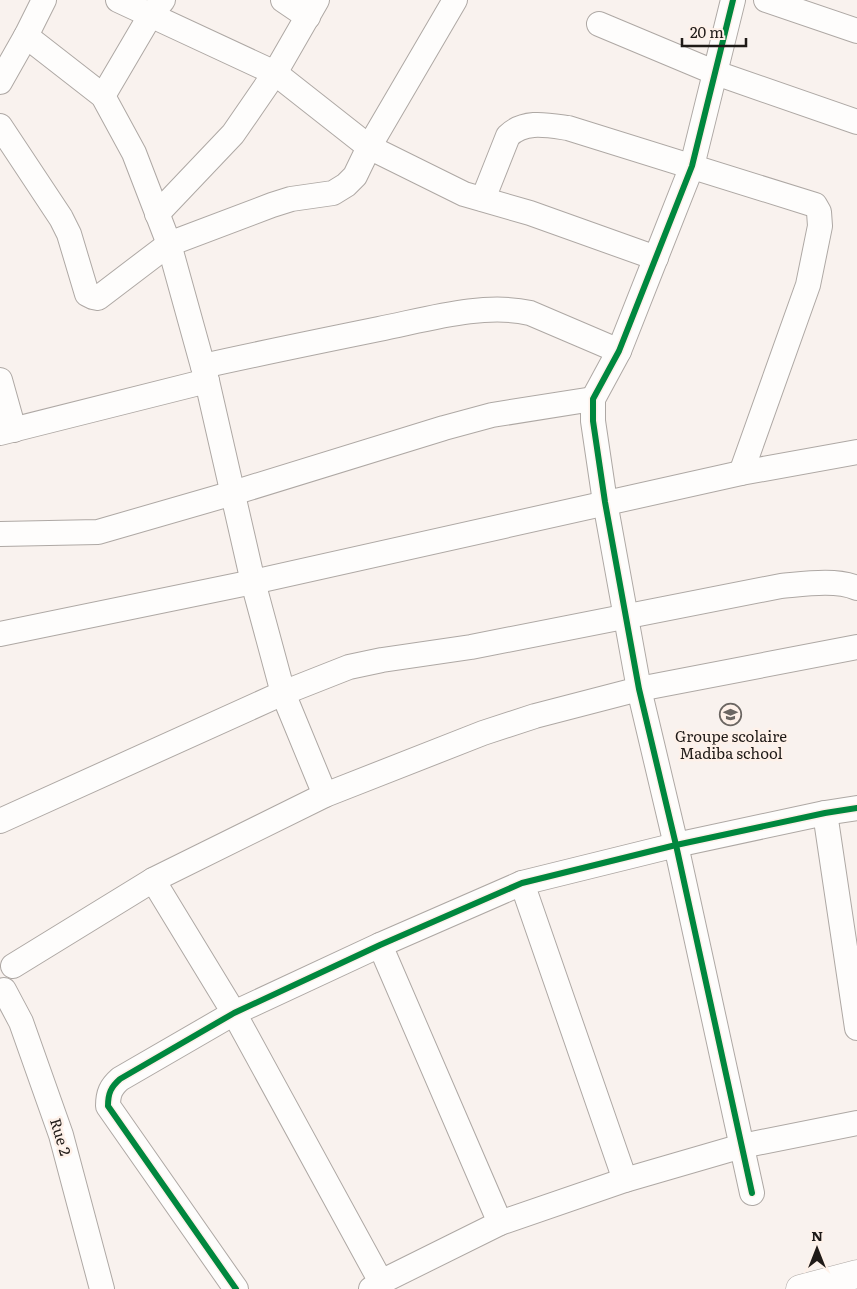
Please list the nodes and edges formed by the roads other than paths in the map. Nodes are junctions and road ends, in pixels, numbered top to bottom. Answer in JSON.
{"nodes":[{"id":1,"x":44,"y":0,"type":"edge"},
{"id":2,"x":118,"y":0,"type":"edge"},
{"id":3,"x":283,"y":0,"type":"edge"},
{"id":4,"x":455,"y":0,"type":"edge"},
{"id":5,"x":733,"y":0,"type":"edge"},
{"id":6,"x":766,"y":0,"type":"edge"},
{"id":7,"x":157,"y":8,"type":"edge"},
{"id":8,"x":312,"y":8,"type":"edge"},
{"id":9,"x":599,"y":24,"type":"dead end"},
{"id":10,"x":857,"y":31,"type":"edge"},
{"id":11,"x":26,"y":36,"type":"junction"},
{"id":12,"x":274,"y":73,"type":"junction"},
{"id":13,"x":716,"y":73,"type":"junction"},
{"id":14,"x":0,"y":82,"type":"edge"},
{"id":15,"x":103,"y":96,"type":"junction"},
{"id":16,"x":857,"y":122,"type":"edge"},
{"id":17,"x":0,"y":126,"type":"edge"},
{"id":18,"x":369,"y":147,"type":"junction"},
{"id":19,"x":692,"y":166,"type":"junction"},
{"id":20,"x":483,"y":199,"type":"junction"},
{"id":21,"x":157,"y":214,"type":"junction"},
{"id":22,"x":169,"y":244,"type":"junction"},
{"id":23,"x":656,"y":258,"type":"junction"},
{"id":24,"x":619,"y":351,"type":"junction"},
{"id":25,"x":205,"y":373,"type":"junction"},
{"id":26,"x":0,"y":380,"type":"edge"},
{"id":27,"x":593,"y":399,"type":"junction"},
{"id":28,"x":7,"y":432,"type":"edge"},
{"id":29,"x":857,"y":452,"type":"edge"},
{"id":30,"x":740,"y":473,"type":"junction"},
{"id":31,"x":233,"y":494,"type":"junction"},
{"id":32,"x":605,"y":502,"type":"junction"},
{"id":33,"x":0,"y":534,"type":"edge"},
{"id":34,"x":253,"y":582,"type":"junction"},
{"id":35,"x":857,"y":588,"type":"edge"},
{"id":36,"x":626,"y":617,"type":"junction"},
{"id":37,"x":0,"y":634,"type":"edge"},
{"id":38,"x":857,"y":648,"type":"edge"},
{"id":39,"x":639,"y":689,"type":"junction"},
{"id":40,"x":283,"y":693,"type":"junction"},
{"id":41,"x":324,"y":795,"type":"junction"},
{"id":42,"x":857,"y":808,"type":"edge"},
{"id":43,"x":824,"y":813,"type":"junction"},
{"id":44,"x":0,"y":821,"type":"edge"},
{"id":45,"x":676,"y":845,"type":"junction"},
{"id":46,"x":154,"y":880,"type":"junction"},
{"id":47,"x":522,"y":883,"type":"junction"},
{"id":48,"x":380,"y":945,"type":"junction"},
{"id":49,"x":6,"y":959,"type":"edge"},
{"id":50,"x":2,"y":991,"type":"edge"},
{"id":51,"x":234,"y":1013,"type":"junction"},
{"id":52,"x":857,"y":1028,"type":"edge"},
{"id":53,"x":857,"y":1123,"type":"edge"},
{"id":54,"x":742,"y":1146,"type":"junction"},
{"id":55,"x":624,"y":1180,"type":"junction"},
{"id":56,"x":752,"y":1193,"type":"dead end"},
{"id":57,"x":500,"y":1223,"type":"junction"},
{"id":58,"x":857,"y":1274,"type":"edge"},
{"id":59,"x":376,"y":1286,"type":"edge"},
{"id":60,"x":102,"y":1289,"type":"edge"},
{"id":61,"x":236,"y":1289,"type":"edge"},
{"id":62,"x":800,"y":1289,"type":"edge"}],
"edges":[{"from":1,"to":11,"type":"street"},
{"from":2,"to":7,"type":"street"},
{"from":3,"to":8,"type":"street"},
{"from":4,"to":18,"type":"street"},
{"from":5,"to":13,"type":"street"},
{"from":6,"to":10,"type":"street"},
{"from":7,"to":12,"type":"street"},
{"from":7,"to":15,"type":"street"},
{"from":8,"to":12,"type":"street"},
{"from":9,"to":13,"type":"street"},
{"from":11,"to":14,"type":"street"},
{"from":11,"to":15,"type":"street"},
{"from":12,"to":18,"type":"street"},
{"from":12,"to":21,"type":"street"},
{"from":13,"to":16,"type":"street"},
{"from":13,"to":19,"type":"street"},
{"from":15,"to":21,"type":"street"},
{"from":17,"to":22,"type":"street"},
{"from":18,"to":20,"type":"street"},
{"from":18,"to":22,"type":"street"},
{"from":19,"to":20,"type":"street"},
{"from":19,"to":23,"type":"street"},
{"from":19,"to":30,"type":"street"},
{"from":20,"to":23,"type":"street"},
{"from":21,"to":22,"type":"street"},
{"from":22,"to":25,"type":"street"},
{"from":23,"to":24,"type":"street"},
{"from":24,"to":25,"type":"street"},
{"from":24,"to":27,"type":"street"},
{"from":25,"to":28,"type":"street"},
{"from":25,"to":31,"type":"street"},
{"from":26,"to":28,"type":"street"},
{"from":27,"to":31,"type":"street"},
{"from":27,"to":32,"type":"street"},
{"from":29,"to":30,"type":"street"},
{"from":30,"to":32,"type":"street"},
{"from":31,"to":33,"type":"street"},
{"from":31,"to":34,"type":"street"},
{"from":32,"to":34,"type":"street"},
{"from":32,"to":36,"type":"street"},
{"from":34,"to":37,"type":"street"},
{"from":34,"to":40,"type":"street"},
{"from":35,"to":36,"type":"street"},
{"from":36,"to":39,"type":"street"},
{"from":36,"to":40,"type":"street"},
{"from":38,"to":39,"type":"street"},
{"from":39,"to":41,"type":"street"},
{"from":39,"to":45,"type":"street"},
{"from":40,"to":41,"type":"street"},
{"from":40,"to":44,"type":"street"},
{"from":41,"to":46,"type":"street"},
{"from":42,"to":43,"type":"street"},
{"from":43,"to":45,"type":"street"},
{"from":43,"to":52,"type":"street"},
{"from":45,"to":47,"type":"street"},
{"from":45,"to":54,"type":"street"},
{"from":46,"to":49,"type":"street"},
{"from":46,"to":51,"type":"street"},
{"from":47,"to":48,"type":"street"},
{"from":47,"to":55,"type":"street"},
{"from":48,"to":51,"type":"street"},
{"from":48,"to":57,"type":"street"},
{"from":49,"to":50,"type":"street"},
{"from":50,"to":60,"type":"street","name":"Rue 2"},
{"from":51,"to":59,"type":"street"},
{"from":51,"to":61,"type":"street"},
{"from":53,"to":54,"type":"street"},
{"from":54,"to":55,"type":"street"},
{"from":54,"to":56,"type":"street"},
{"from":55,"to":57,"type":"street"},
{"from":57,"to":59,"type":"street"},
{"from":58,"to":62,"type":"highway"}]}
